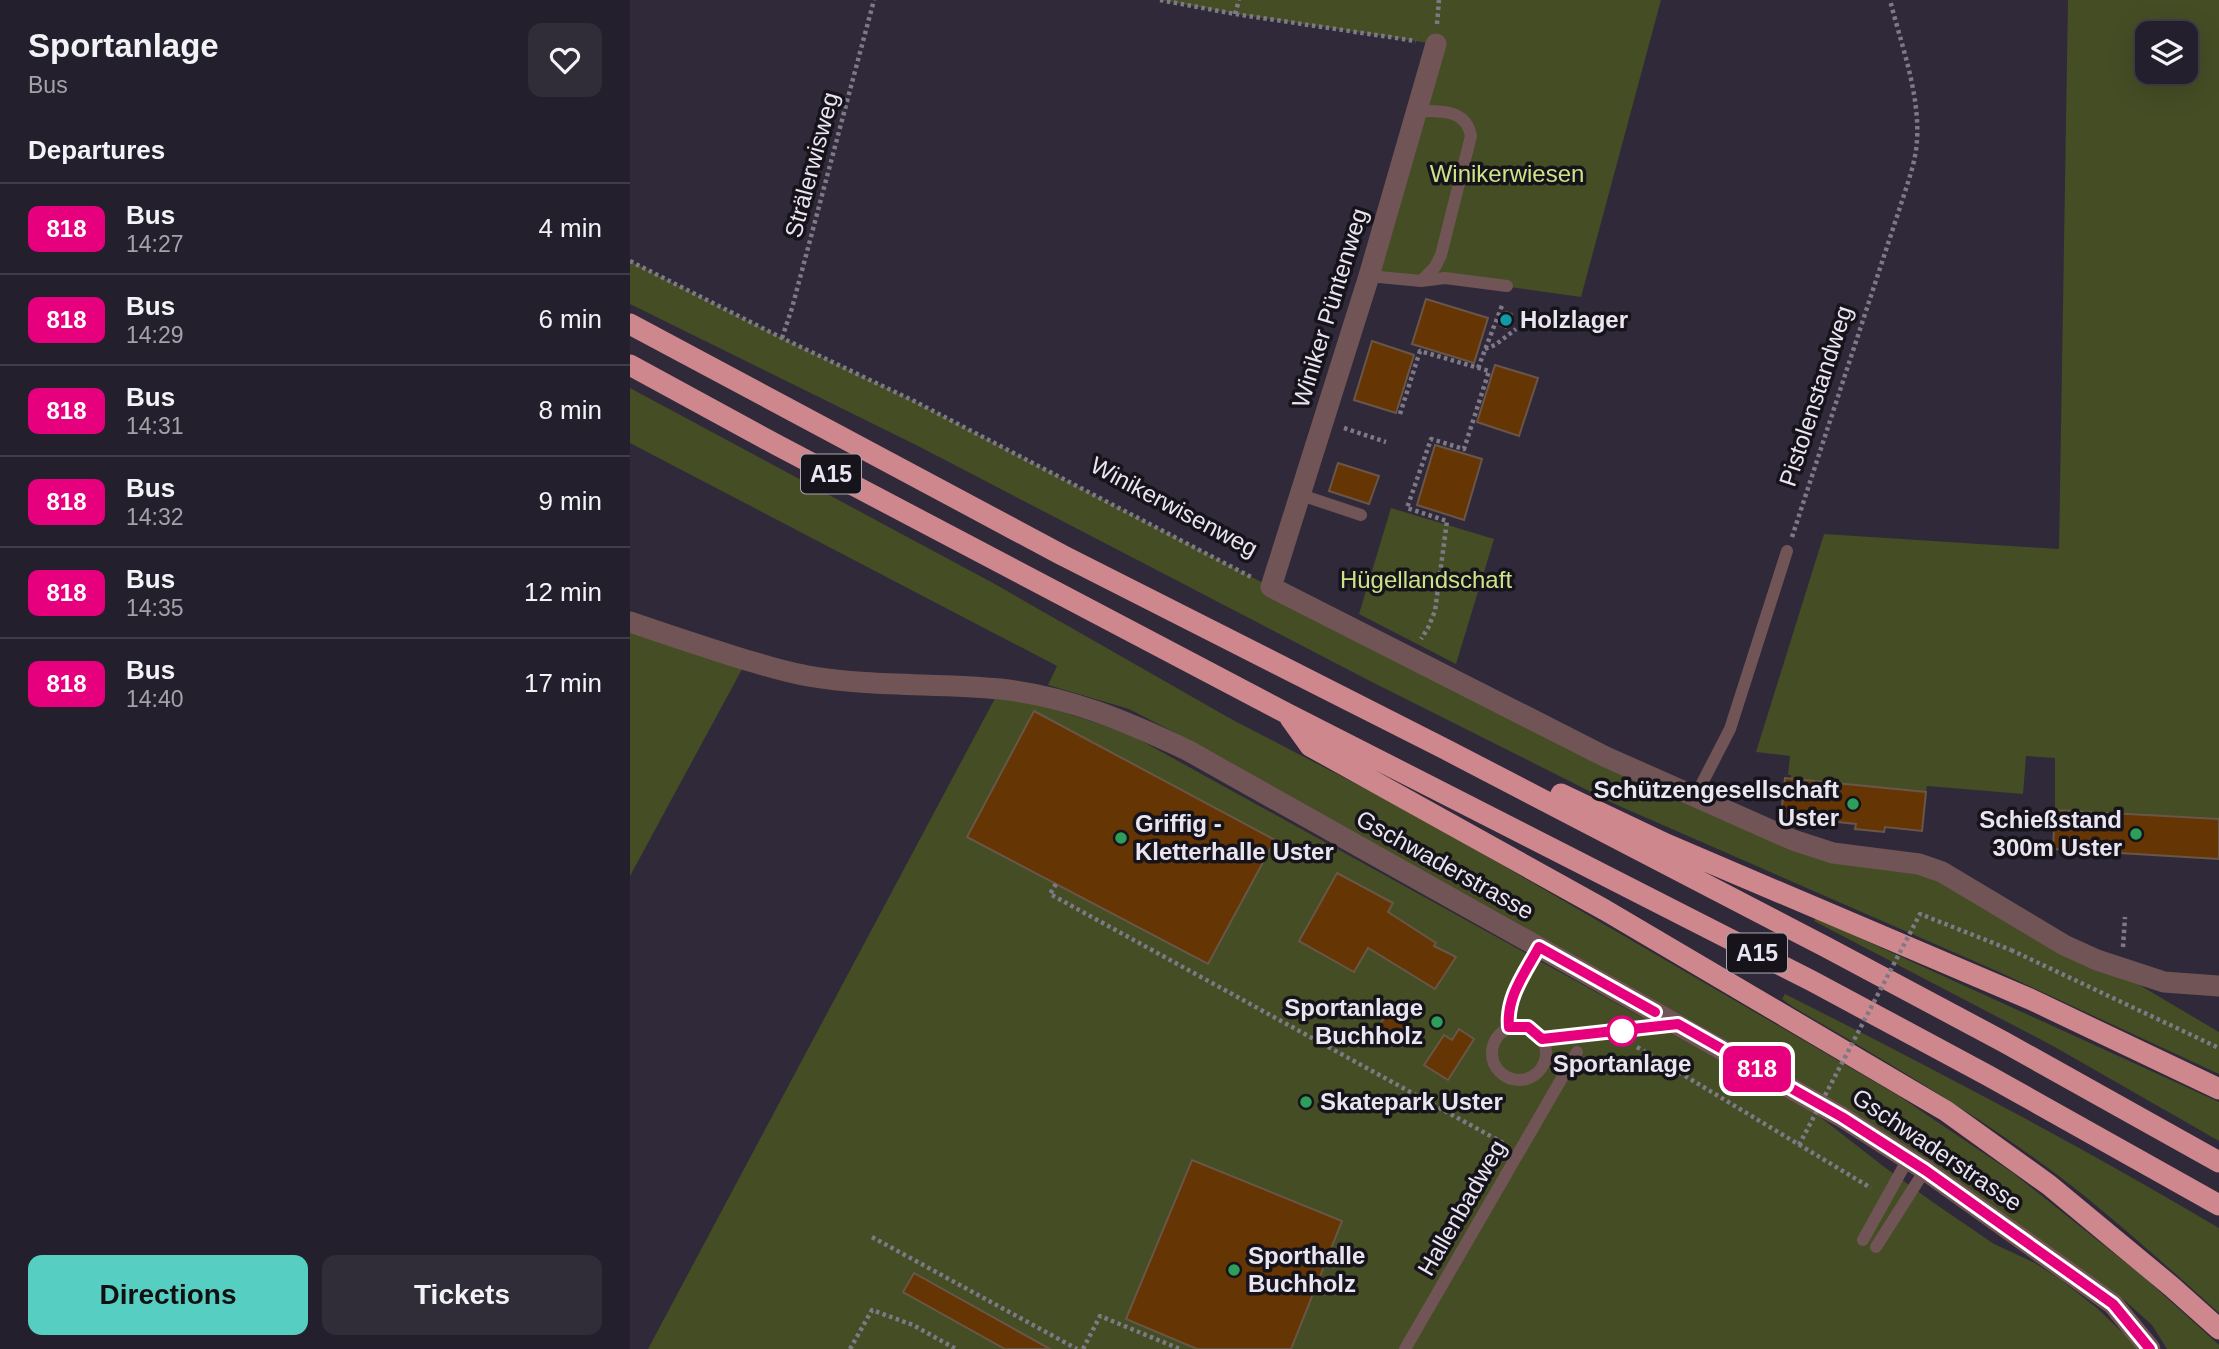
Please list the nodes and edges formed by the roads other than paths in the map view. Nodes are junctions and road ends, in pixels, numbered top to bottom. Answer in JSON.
{"nodes":[{"id":1,"x":1436,"y":44,"type":"road end"},
{"id":2,"x":1416,"y":111,"type":"junction"},
{"id":3,"x":1369,"y":276,"type":"junction"},
{"id":4,"x":1421,"y":281,"type":"junction"},
{"id":5,"x":1507,"y":286,"type":"road end"},
{"id":6,"x":630,"y":324,"type":"edge"},
{"id":7,"x":630,"y":365,"type":"edge"},
{"id":8,"x":1301,"y":495,"type":"junction"},
{"id":9,"x":1361,"y":515,"type":"dead end"},
{"id":10,"x":1787,"y":551,"type":"road end"},
{"id":11,"x":1271,"y":587,"type":"joint"},
{"id":12,"x":630,"y":622,"type":"edge"},
{"id":13,"x":1288,"y":714,"type":"junction"},
{"id":14,"x":1446,"y":749,"type":"junction"},
{"id":15,"x":1696,"y":795,"type":"junction"},
{"id":16,"x":1539,"y":947,"type":"junction"},
{"id":17,"x":2219,"y":986,"type":"edge"},
{"id":18,"x":1678,"y":1024,"type":"junction"},
{"id":19,"x":1509,"y":1027,"type":"junction"},
{"id":20,"x":1542,"y":1039,"type":"junction"},
{"id":21,"x":1577,"y":1052,"type":"dead end"},
{"id":22,"x":1543,"y":1066,"type":"junction"},
{"id":23,"x":1562,"y":1078,"type":"junction"},
{"id":24,"x":2219,"y":1089,"type":"edge"},
{"id":25,"x":2219,"y":1162,"type":"edge"},
{"id":26,"x":1917,"y":1165,"type":"junction"},
{"id":27,"x":2219,"y":1205,"type":"edge"},
{"id":28,"x":1863,"y":1240,"type":"dead end"},
{"id":29,"x":1875,"y":1247,"type":"dead end"},
{"id":30,"x":2219,"y":1329,"type":"edge"},
{"id":31,"x":1405,"y":1349,"type":"edge"},
{"id":32,"x":2150,"y":1349,"type":"edge"}],
"edges":[{"from":1,"to":2,"type":"street","name":"Winiker Püntenweg"},
{"from":2,"to":3,"type":"street","name":"Winiker Püntenweg"},
{"from":2,"to":4,"type":"lane"},
{"from":3,"to":4,"type":"lane"},
{"from":3,"to":8,"type":"street","name":"Winiker Püntenweg"},
{"from":4,"to":5,"type":"lane"},
{"from":6,"to":14,"type":"highway","number":"A15"},
{"from":7,"to":13,"type":"highway","number":"A15"},
{"from":8,"to":9,"type":"lane"},
{"from":8,"to":11,"type":"street","name":"Winiker Püntenweg"},
{"from":10,"to":15,"type":"lane"},
{"from":11,"to":15,"type":"street","name":"Winikerwisenweg"},
{"from":12,"to":16,"type":"street","name":"Gschwaderstrasse"},
{"from":13,"to":27,"type":"highway","number":"A15"},
{"from":13,"to":30,"type":"highway"},
{"from":14,"to":24,"type":"highway"},
{"from":14,"to":25,"type":"highway","number":"A15"},
{"from":15,"to":17,"type":"street","name":"Winikerwisenweg"},
{"from":16,"to":18,"type":"street","name":"Gschwaderstrasse"},
{"from":16,"to":19,"type":"lane"},
{"from":18,"to":20,"type":"lane"},
{"from":18,"to":26,"type":"street","name":"Gschwaderstrasse"},
{"from":19,"to":20,"type":"lane"},
{"from":19,"to":22,"type":"lane"},
{"from":20,"to":22,"type":"lane"},
{"from":21,"to":23,"type":"lane","name":"Hallenbadweg"},
{"from":22,"to":23,"type":"lane"},
{"from":23,"to":31,"type":"lane","name":"Hallenbadweg"},
{"from":26,"to":28,"type":"lane"},
{"from":26,"to":29,"type":"lane"},
{"from":26,"to":32,"type":"street","name":"Gschwaderstrasse"}]}
